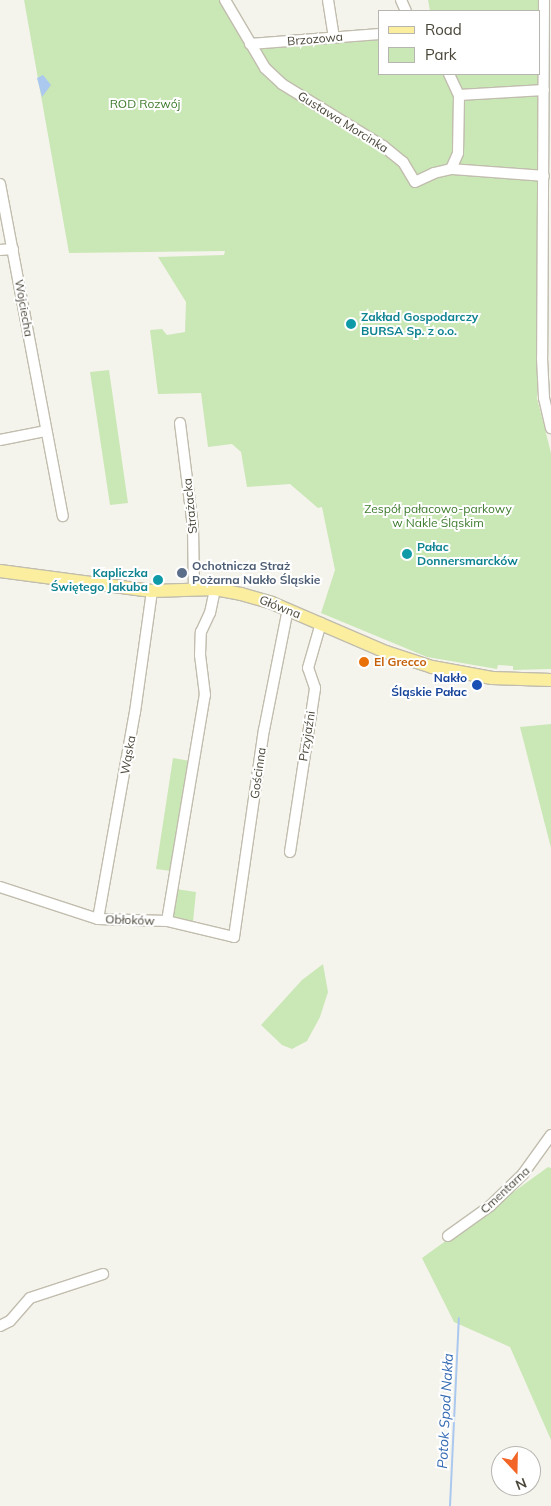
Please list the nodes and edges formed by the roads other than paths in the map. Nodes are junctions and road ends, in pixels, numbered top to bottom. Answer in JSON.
{"nodes":[{"id":1,"x":225,"y":0,"type":"edge"},
{"id":2,"x":328,"y":0,"type":"edge"},
{"id":3,"x":544,"y":0,"type":"edge"},
{"id":4,"x":378,"y":34,"type":"edge"},
{"id":5,"x":334,"y":37,"type":"junction"},
{"id":6,"x":250,"y":44,"type":"junction"},
{"id":7,"x":449,"y":75,"type":"edge"},
{"id":8,"x":544,"y":90,"type":"junction"},
{"id":9,"x":459,"y":95,"type":"junction"},
{"id":10,"x":451,"y":169,"type":"junction"},
{"id":11,"x":544,"y":176,"type":"junction"},
{"id":12,"x":0,"y":184,"type":"edge"},
{"id":13,"x":13,"y":249,"type":"junction"},
{"id":14,"x":0,"y":250,"type":"edge"},
{"id":15,"x":180,"y":423,"type":"dead end"},
{"id":16,"x":551,"y":428,"type":"edge"},
{"id":17,"x":46,"y":432,"type":"junction"},
{"id":18,"x":0,"y":440,"type":"edge"},
{"id":19,"x":63,"y":516,"type":"dead end"},
{"id":20,"x":0,"y":571,"type":"edge"},
{"id":21,"x":215,"y":589,"type":"junction"},
{"id":22,"x":194,"y":590,"type":"junction"},
{"id":23,"x":152,"y":591,"type":"junction"},
{"id":24,"x":288,"y":609,"type":"junction"},
{"id":25,"x":321,"y":624,"type":"junction"},
{"id":26,"x":551,"y":680,"type":"edge"},
{"id":27,"x":290,"y":852,"type":"dead end"},
{"id":28,"x":0,"y":887,"type":"edge"},
{"id":29,"x":98,"y":919,"type":"junction"},
{"id":30,"x":167,"y":921,"type":"junction"},
{"id":31,"x":234,"y":937,"type":"joint"},
{"id":32,"x":551,"y":1135,"type":"edge"},
{"id":33,"x":448,"y":1236,"type":"dead end"},
{"id":34,"x":103,"y":1274,"type":"dead end"},
{"id":35,"x":0,"y":1326,"type":"edge"}],
"edges":[{"from":1,"to":6,"type":"street","name":"Gustawa Morcinka"},
{"from":2,"to":5,"type":"street"},
{"from":3,"to":8,"type":"street"},
{"from":4,"to":5,"type":"street","name":"Brzozowa"},
{"from":5,"to":6,"type":"street","name":"Brzozowa"},
{"from":6,"to":10,"type":"street","name":"Gustawa Morcinka"},
{"from":7,"to":9,"type":"street"},
{"from":8,"to":9,"type":"street"},
{"from":8,"to":11,"type":"street"},
{"from":9,"to":10,"type":"street"},
{"from":10,"to":11,"type":"street"},
{"from":11,"to":16,"type":"street"},
{"from":12,"to":13,"type":"street","name":"Wojciecha"},
{"from":13,"to":14,"type":"street"},
{"from":13,"to":17,"type":"street","name":"Wojciecha"},
{"from":15,"to":22,"type":"street","name":"Strażacka"},
{"from":17,"to":18,"type":"street"},
{"from":17,"to":19,"type":"street","name":"Wojciecha"},
{"from":20,"to":23,"type":"main road","name":"Główna"},
{"from":21,"to":22,"type":"main road","name":"Główna"},
{"from":21,"to":24,"type":"main road","name":"Główna"},
{"from":21,"to":30,"type":"street"},
{"from":22,"to":23,"type":"main road","name":"Główna"},
{"from":23,"to":29,"type":"street","name":"Wąska"},
{"from":24,"to":25,"type":"main road","name":"Główna"},
{"from":24,"to":31,"type":"street","name":"Gościnna"},
{"from":25,"to":26,"type":"main road","name":"Główna"},
{"from":25,"to":27,"type":"street","name":"Przyjaźni"},
{"from":28,"to":29,"type":"street","name":"Obłoków"},
{"from":29,"to":30,"type":"street","name":"Obłoków"},
{"from":30,"to":31,"type":"street","name":"Obłoków"},
{"from":32,"to":33,"type":"street","name":"Cmentarna"},
{"from":34,"to":35,"type":"street"}]}
